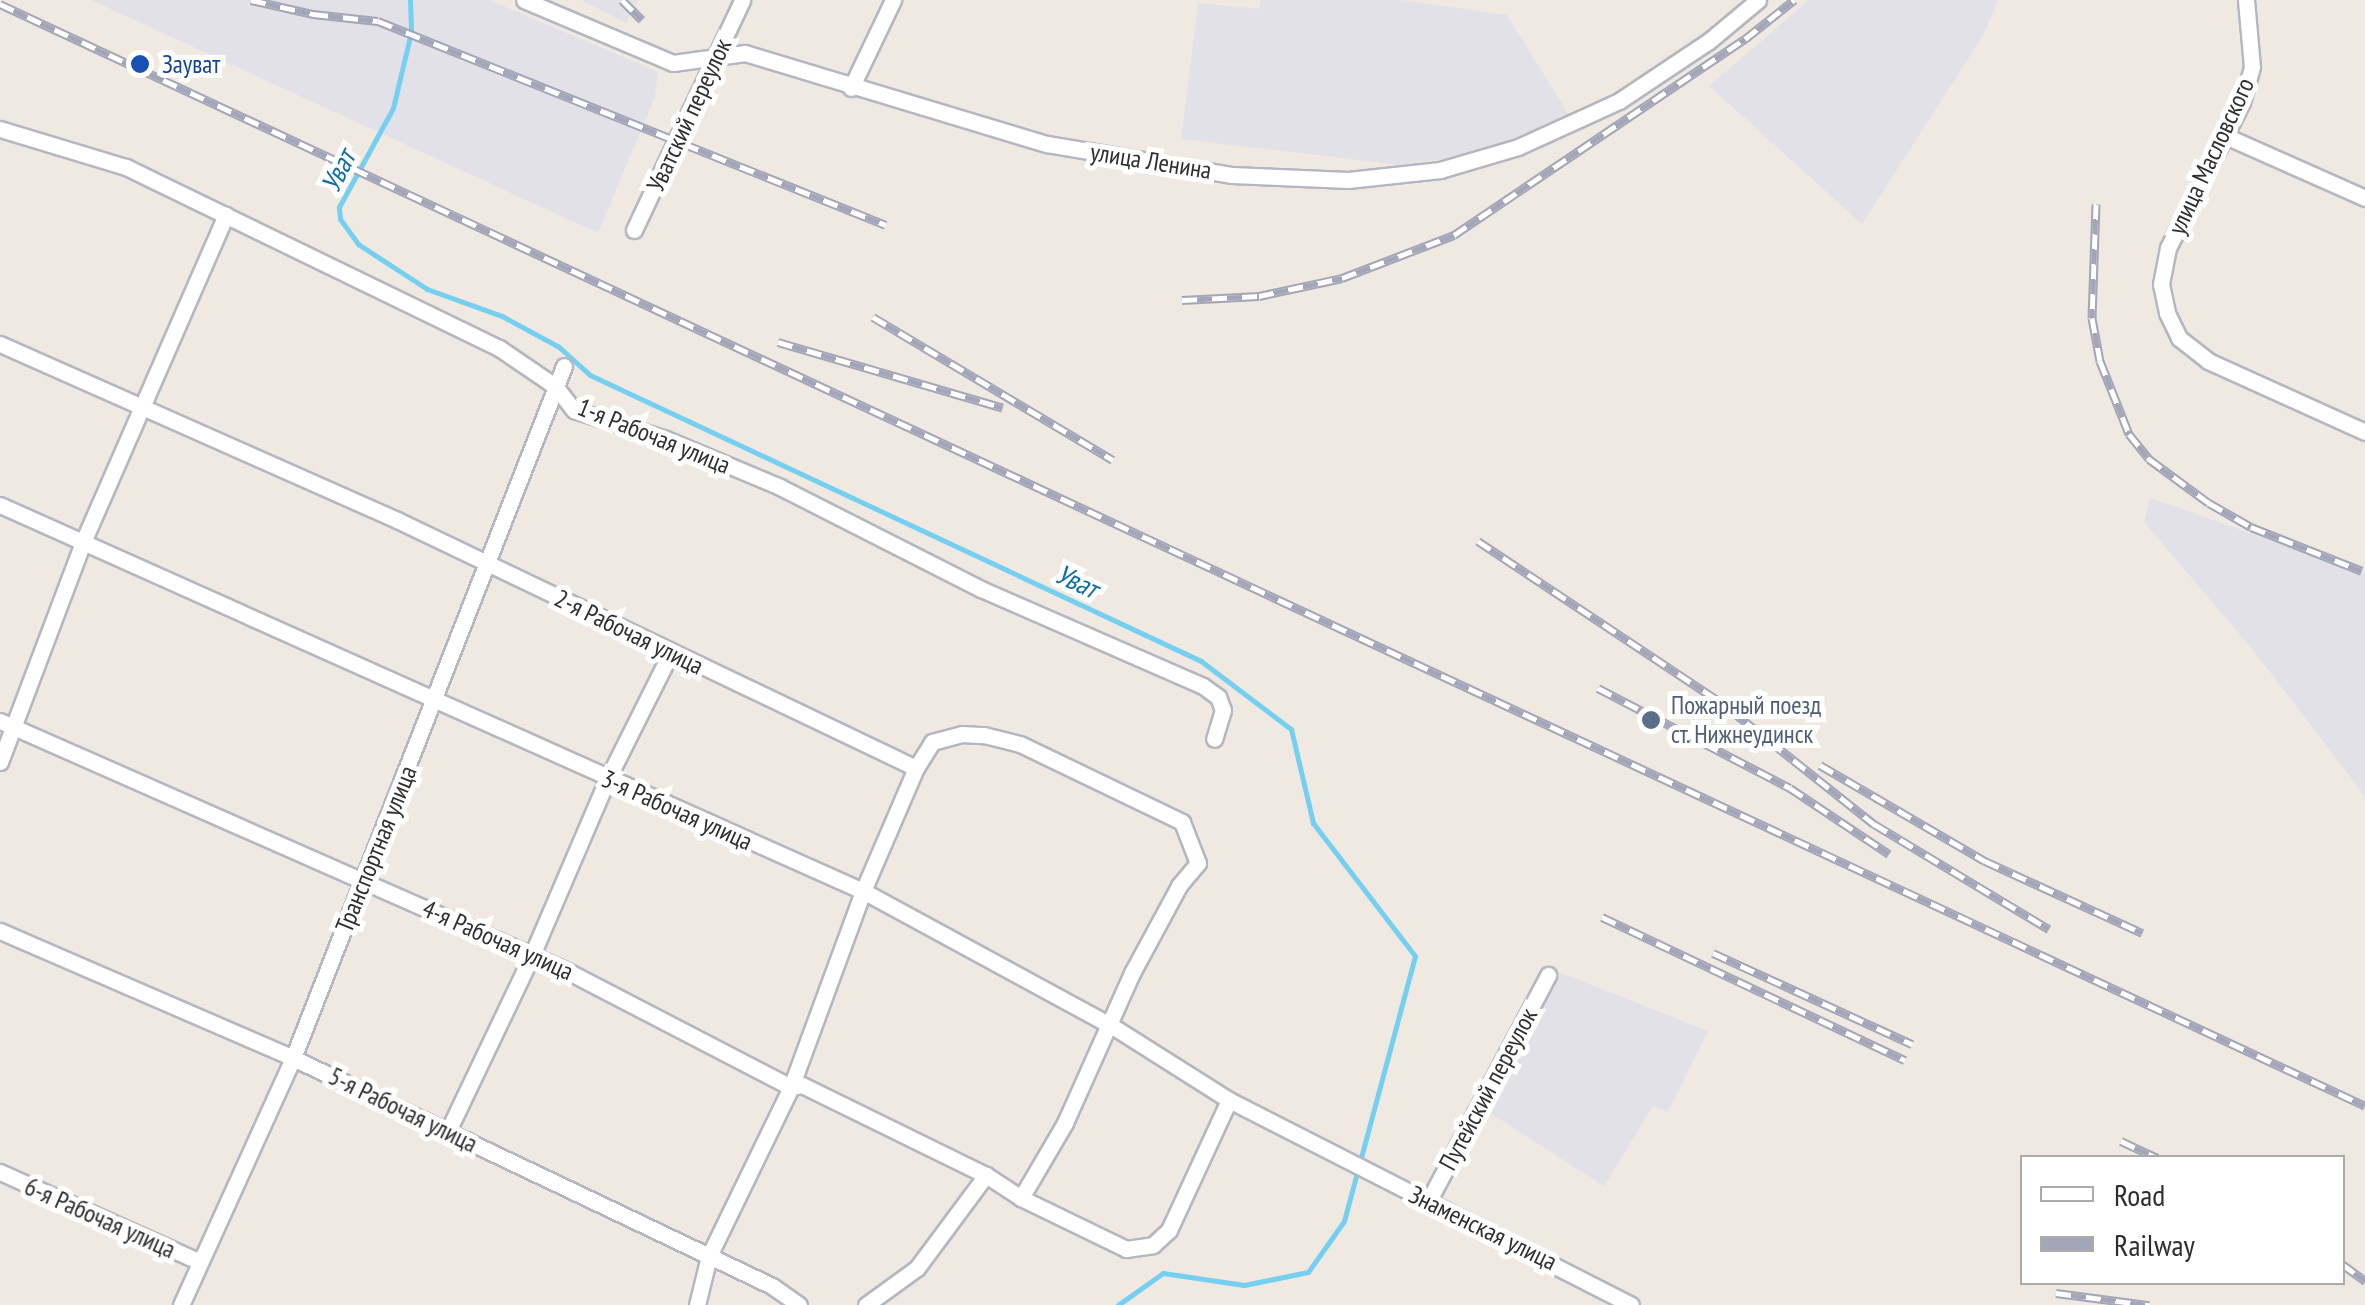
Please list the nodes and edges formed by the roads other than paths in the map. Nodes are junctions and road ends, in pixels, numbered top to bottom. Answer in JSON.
{"nodes":[{"id":1,"x":524,"y":0,"type":"edge"},
{"id":2,"x":742,"y":0,"type":"edge"},
{"id":3,"x":893,"y":0,"type":"edge"},
{"id":4,"x":1758,"y":0,"type":"edge"},
{"id":5,"x":2246,"y":0,"type":"edge"},
{"id":6,"x":717,"y":58,"type":"junction"},
{"id":7,"x":851,"y":88,"type":"junction"},
{"id":8,"x":0,"y":129,"type":"edge"},
{"id":9,"x":2223,"y":135,"type":"junction"},
{"id":10,"x":2365,"y":198,"type":"edge"},
{"id":11,"x":226,"y":215,"type":"junction"},
{"id":12,"x":634,"y":230,"type":"dead end"},
{"id":13,"x":0,"y":344,"type":"edge"},
{"id":14,"x":564,"y":366,"type":"dead end"},
{"id":15,"x":556,"y":386,"type":"junction"},
{"id":16,"x":144,"y":406,"type":"junction"},
{"id":17,"x":2365,"y":432,"type":"edge"},
{"id":18,"x":0,"y":505,"type":"edge"},
{"id":19,"x":83,"y":542,"type":"junction"},
{"id":20,"x":486,"y":563,"type":"junction"},
{"id":21,"x":670,"y":654,"type":"junction"},
{"id":22,"x":438,"y":699,"type":"junction"},
{"id":23,"x":7,"y":724,"type":"edge"},
{"id":24,"x":1214,"y":739,"type":"dead end"},
{"id":25,"x":0,"y":762,"type":"edge"},
{"id":26,"x":916,"y":768,"type":"junction"},
{"id":27,"x":607,"y":780,"type":"junction"},
{"id":28,"x":362,"y":880,"type":"junction"},
{"id":29,"x":863,"y":890,"type":"junction"},
{"id":30,"x":0,"y":931,"type":"edge"},
{"id":31,"x":532,"y":956,"type":"junction"},
{"id":32,"x":1548,"y":975,"type":"dead end"},
{"id":33,"x":1112,"y":1026,"type":"junction"},
{"id":34,"x":293,"y":1058,"type":"junction"},
{"id":35,"x":791,"y":1087,"type":"junction"},
{"id":36,"x":1229,"y":1100,"type":"junction"},
{"id":37,"x":448,"y":1132,"type":"junction"},
{"id":38,"x":1334,"y":1152,"type":"joint"},
{"id":39,"x":1,"y":1174,"type":"edge"},
{"id":40,"x":986,"y":1174,"type":"junction"},
{"id":41,"x":1021,"y":1198,"type":"junction"},
{"id":42,"x":1428,"y":1202,"type":"junction"},
{"id":43,"x":709,"y":1256,"type":"junction"},
{"id":44,"x":200,"y":1262,"type":"junction"},
{"id":45,"x":181,"y":1305,"type":"edge"},
{"id":46,"x":697,"y":1305,"type":"edge"},
{"id":47,"x":799,"y":1305,"type":"edge"},
{"id":48,"x":866,"y":1305,"type":"edge"},
{"id":49,"x":1631,"y":1305,"type":"edge"}],
"edges":[{"from":1,"to":6,"type":"street","name":"улица Ленина"},
{"from":2,"to":6,"type":"street","name":"Уватский переулок"},
{"from":3,"to":7,"type":"street"},
{"from":4,"to":7,"type":"street","name":"улица Ленина"},
{"from":5,"to":9,"type":"street","name":"улица Масловского"},
{"from":6,"to":7,"type":"street","name":"улица Ленина"},
{"from":6,"to":12,"type":"street","name":"Уватский переулок"},
{"from":8,"to":11,"type":"street","name":"1-я Рабочая улица"},
{"from":9,"to":10,"type":"street"},
{"from":9,"to":17,"type":"street","name":"улица Масловского"},
{"from":11,"to":15,"type":"street","name":"1-я Рабочая улица"},
{"from":11,"to":16,"type":"street"},
{"from":13,"to":16,"type":"street","name":"2-я Рабочая улица"},
{"from":14,"to":15,"type":"street","name":"Транспортная улица"},
{"from":15,"to":20,"type":"street","name":"Транспортная улица"},
{"from":15,"to":24,"type":"street","name":"1-я Рабочая улица"},
{"from":16,"to":19,"type":"street"},
{"from":16,"to":20,"type":"street","name":"2-я Рабочая улица"},
{"from":18,"to":19,"type":"street","name":"3-я Рабочая улица"},
{"from":19,"to":22,"type":"street","name":"3-я Рабочая улица"},
{"from":19,"to":23,"type":"street"},
{"from":20,"to":21,"type":"street","name":"2-я Рабочая улица"},
{"from":20,"to":22,"type":"street","name":"Транспортная улица"},
{"from":21,"to":26,"type":"street","name":"2-я Рабочая улица"},
{"from":21,"to":27,"type":"street"},
{"from":22,"to":27,"type":"street","name":"3-я Рабочая улица"},
{"from":22,"to":28,"type":"street","name":"Транспортная улица"},
{"from":23,"to":25,"type":"street"},
{"from":23,"to":28,"type":"street","name":"4-я Рабочая улица"},
{"from":26,"to":29,"type":"street"},
{"from":26,"to":33,"type":"street"},
{"from":27,"to":29,"type":"street","name":"3-я Рабочая улица"},
{"from":27,"to":31,"type":"street"},
{"from":28,"to":31,"type":"street","name":"4-я Рабочая улица"},
{"from":28,"to":34,"type":"street","name":"Транспортная улица"},
{"from":29,"to":33,"type":"street","name":"3-я Рабочая улица"},
{"from":29,"to":35,"type":"street"},
{"from":30,"to":34,"type":"street","name":"5-я Рабочая улица"},
{"from":31,"to":35,"type":"street","name":"4-я Рабочая улица"},
{"from":31,"to":37,"type":"street"},
{"from":32,"to":42,"type":"street","name":"Путейский переулок"},
{"from":33,"to":36,"type":"street","name":"3-я Рабочая улица"},
{"from":33,"to":41,"type":"street"},
{"from":34,"to":37,"type":"street","name":"5-я Рабочая улица"},
{"from":34,"to":44,"type":"street","name":"Транспортная улица"},
{"from":35,"to":40,"type":"street","name":"4-я Рабочая улица"},
{"from":35,"to":43,"type":"street"},
{"from":36,"to":38,"type":"street","name":"3-я Рабочая улица"},
{"from":36,"to":41,"type":"street","name":"4-я Рабочая улица"},
{"from":37,"to":43,"type":"street","name":"5-я Рабочая улица"},
{"from":38,"to":42,"type":"street","name":"Знаменская улица"},
{"from":39,"to":44,"type":"street","name":"6-я Рабочая улица"},
{"from":40,"to":41,"type":"street","name":"4-я Рабочая улица"},
{"from":40,"to":48,"type":"street"},
{"from":42,"to":49,"type":"street","name":"Знаменская улица"},
{"from":43,"to":46,"type":"street"},
{"from":43,"to":47,"type":"street","name":"5-я Рабочая улица"},
{"from":44,"to":45,"type":"street","name":"Транспортная улица"}]}
